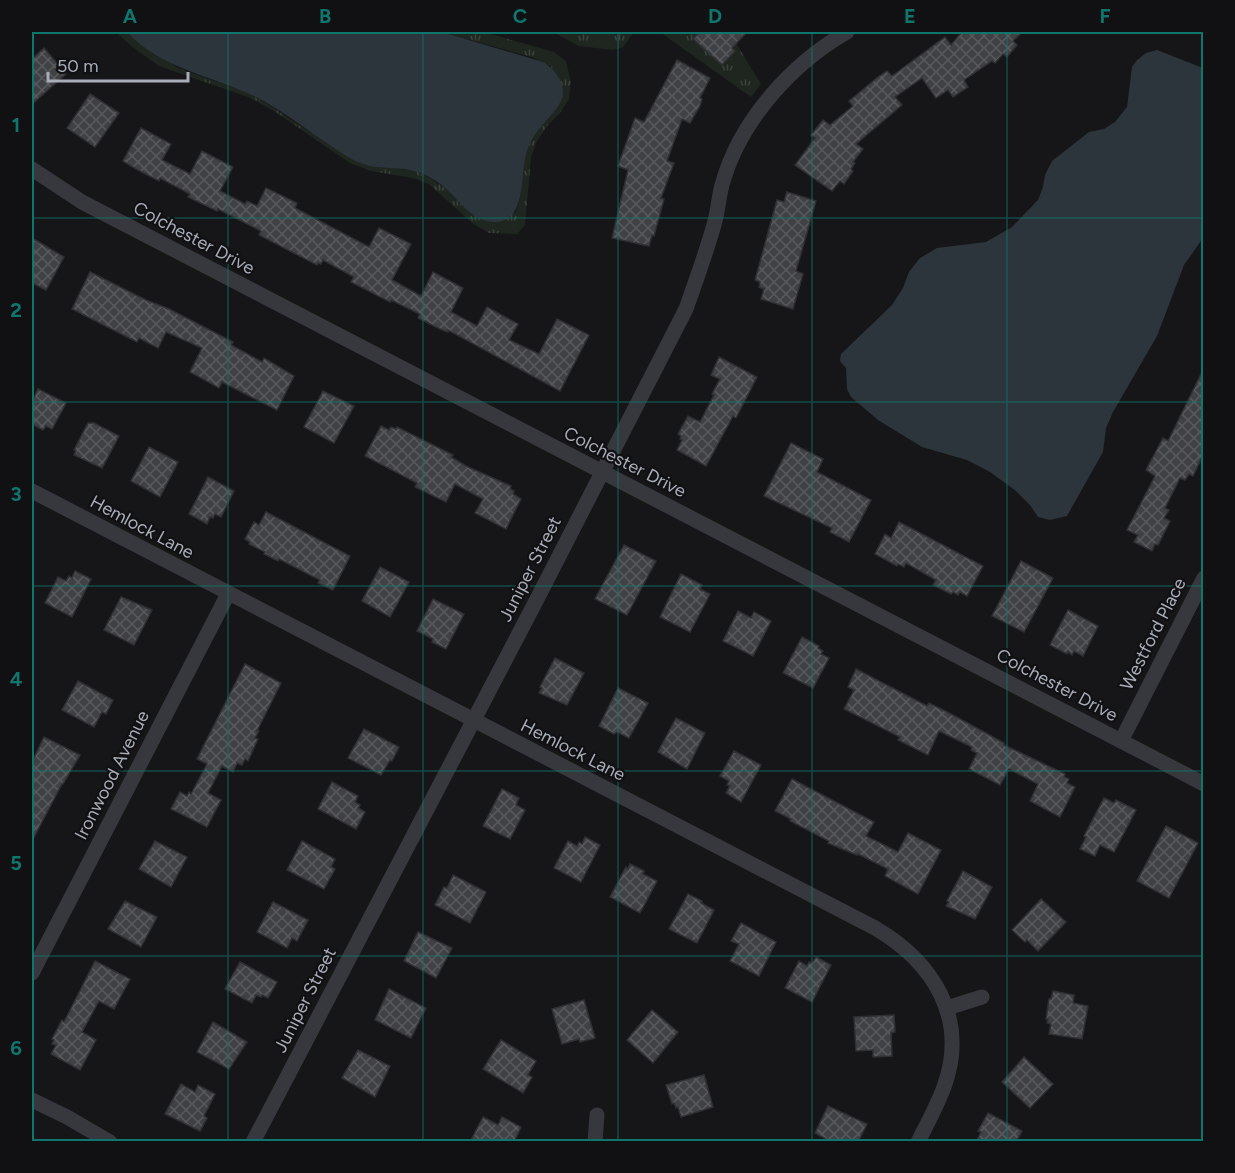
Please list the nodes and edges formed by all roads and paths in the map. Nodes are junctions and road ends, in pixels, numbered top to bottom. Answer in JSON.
{"nodes":[{"id":1,"x":847,"y":32,"type":"edge"},
{"id":2,"x":32,"y":170,"type":"edge"},
{"id":3,"x":602,"y":472,"type":"junction"},
{"id":4,"x":32,"y":491,"type":"edge"},
{"id":5,"x":1203,"y":578,"type":"edge"},
{"id":6,"x":228,"y":594,"type":"junction"},
{"id":7,"x":472,"y":721,"type":"junction"},
{"id":8,"x":1121,"y":741,"type":"junction"},
{"id":9,"x":1203,"y":784,"type":"edge"},
{"id":10,"x":32,"y":973,"type":"edge"},
{"id":11,"x":982,"y":997,"type":"dead end"},
{"id":12,"x":946,"y":1008,"type":"junction"},
{"id":13,"x":32,"y":1100,"type":"edge"},
{"id":14,"x":597,"y":1115,"type":"dead end"},
{"id":15,"x":110,"y":1142,"type":"edge"},
{"id":16,"x":253,"y":1142,"type":"edge"},
{"id":17,"x":595,"y":1142,"type":"edge"},
{"id":18,"x":918,"y":1142,"type":"edge"}],
"edges":[{"from":1,"to":3,"type":"street","name":"Juniper Street"},
{"from":2,"to":3,"type":"street","name":"Colchester Drive"},
{"from":3,"to":7,"type":"street","name":"Juniper Street"},
{"from":3,"to":8,"type":"street","name":"Colchester Drive"},
{"from":4,"to":6,"type":"street","name":"Hemlock Lane"},
{"from":5,"to":8,"type":"street","name":"Westford Place"},
{"from":6,"to":7,"type":"street","name":"Hemlock Lane"},
{"from":6,"to":10,"type":"street","name":"Ironwood Avenue"},
{"from":7,"to":12,"type":"street","name":"Hemlock Lane"},
{"from":7,"to":16,"type":"street","name":"Juniper Street"},
{"from":8,"to":9,"type":"street","name":"Colchester Drive"},
{"from":11,"to":12,"type":"street"},
{"from":12,"to":18,"type":"street","name":"Hemlock Lane"},
{"from":13,"to":15,"type":"street"},
{"from":14,"to":17,"type":"street"}]}
